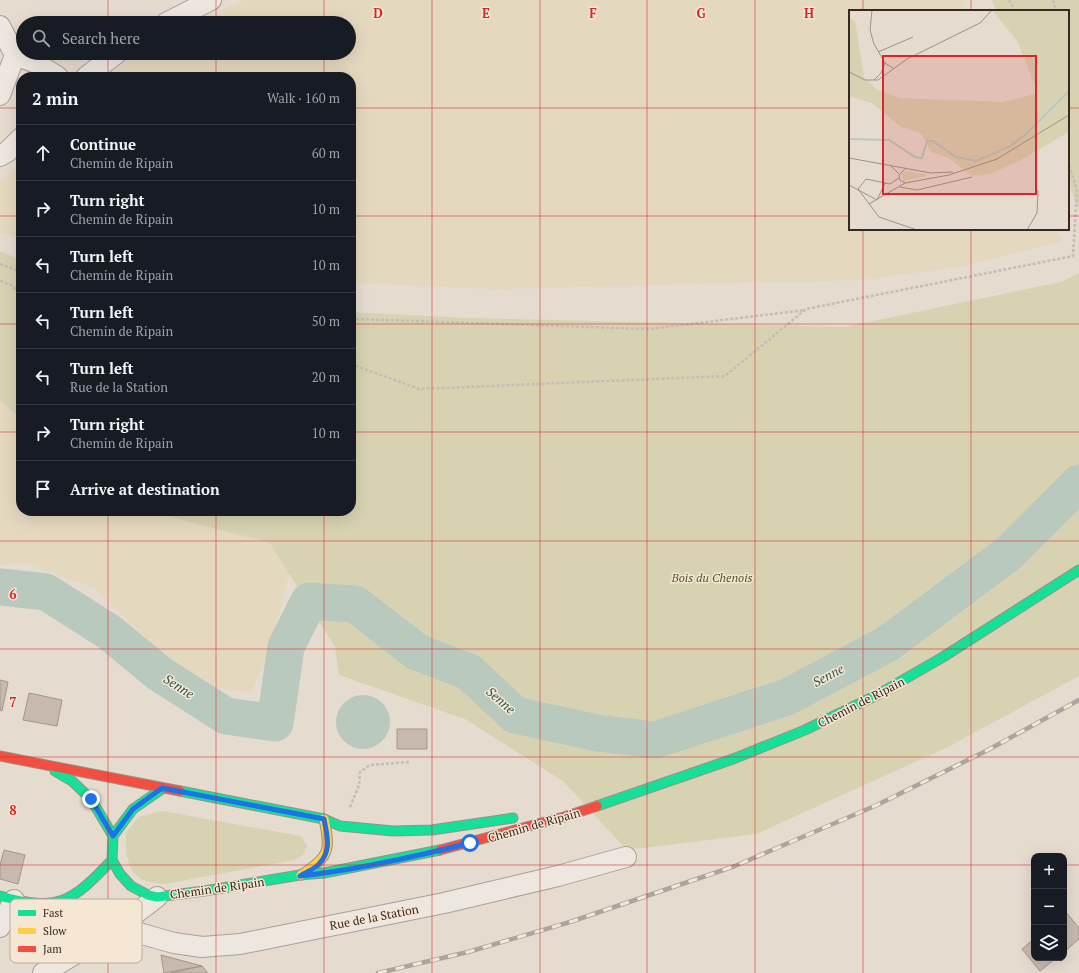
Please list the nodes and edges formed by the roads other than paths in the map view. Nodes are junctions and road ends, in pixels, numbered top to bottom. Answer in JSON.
{"nodes":[{"id":1,"x":211,"y":0,"type":"edge"},
{"id":2,"x":180,"y":16,"type":"edge"},
{"id":3,"x":0,"y":26,"type":"edge"},
{"id":4,"x":14,"y":54,"type":"joint"},
{"id":5,"x":29,"y":60,"type":"edge"},
{"id":6,"x":108,"y":60,"type":"edge"},
{"id":7,"x":50,"y":72,"type":"edge"},
{"id":8,"x":92,"y":72,"type":"edge"},
{"id":9,"x":0,"y":95,"type":"edge"},
{"id":10,"x":16,"y":143,"type":"edge"},
{"id":11,"x":0,"y":156,"type":"edge"},
{"id":12,"x":1079,"y":570,"type":"edge"},
{"id":13,"x":0,"y":756,"type":"edge"},
{"id":14,"x":47,"y":766,"type":"junction"},
{"id":15,"x":162,"y":788,"type":"junction"},
{"id":16,"x":624,"y":796,"type":"junction"},
{"id":17,"x":562,"y":808,"type":"dead end"},
{"id":18,"x":523,"y":816,"type":"dead end"},
{"id":19,"x":324,"y":819,"type":"junction"},
{"id":20,"x":113,"y":836,"type":"junction"},
{"id":21,"x":626,"y":857,"type":"dead end"},
{"id":22,"x":112,"y":860,"type":"junction"},
{"id":23,"x":300,"y":876,"type":"junction"},
{"id":24,"x":156,"y":897,"type":"junction"},
{"id":25,"x":7,"y":898,"type":"edge"},
{"id":26,"x":68,"y":899,"type":"edge"},
{"id":27,"x":142,"y":908,"type":"edge"},
{"id":28,"x":0,"y":928,"type":"edge"},
{"id":29,"x":142,"y":934,"type":"edge"},
{"id":30,"x":60,"y":963,"type":"edge"},
{"id":31,"x":43,"y":973,"type":"edge"}],
"edges":[{"from":1,"to":2,"type":"street"},
{"from":3,"to":4,"type":"street"},
{"from":4,"to":9,"type":"street"},
{"from":5,"to":7,"type":"street"},
{"from":6,"to":8,"type":"street"},
{"from":10,"to":11,"type":"street"},
{"from":12,"to":16,"type":"street","name":"Chemin de Ripain"},
{"from":13,"to":14,"type":"street","name":"Chemin de Ripain"},
{"from":14,"to":15,"type":"street","name":"Chemin de Ripain"},
{"from":14,"to":20,"type":"street","name":"Chemin de Ripain"},
{"from":15,"to":19,"type":"street","name":"Chemin de Ripain"},
{"from":15,"to":20,"type":"street"},
{"from":16,"to":17,"type":"street","name":"Chemin de Ripain"},
{"from":16,"to":23,"type":"street","name":"Chemin de Ripain"},
{"from":18,"to":19,"type":"street","name":"Chemin de Ripain"},
{"from":19,"to":23,"type":"street","name":"Chemin de Ripain"},
{"from":20,"to":22,"type":"street"},
{"from":21,"to":29,"type":"street","name":"Rue de la Station"},
{"from":22,"to":24,"type":"street"},
{"from":22,"to":26,"type":"street"},
{"from":23,"to":24,"type":"street","name":"Chemin de Ripain"},
{"from":24,"to":27,"type":"street"},
{"from":25,"to":28,"type":"street"},
{"from":30,"to":31,"type":"street"}]}
